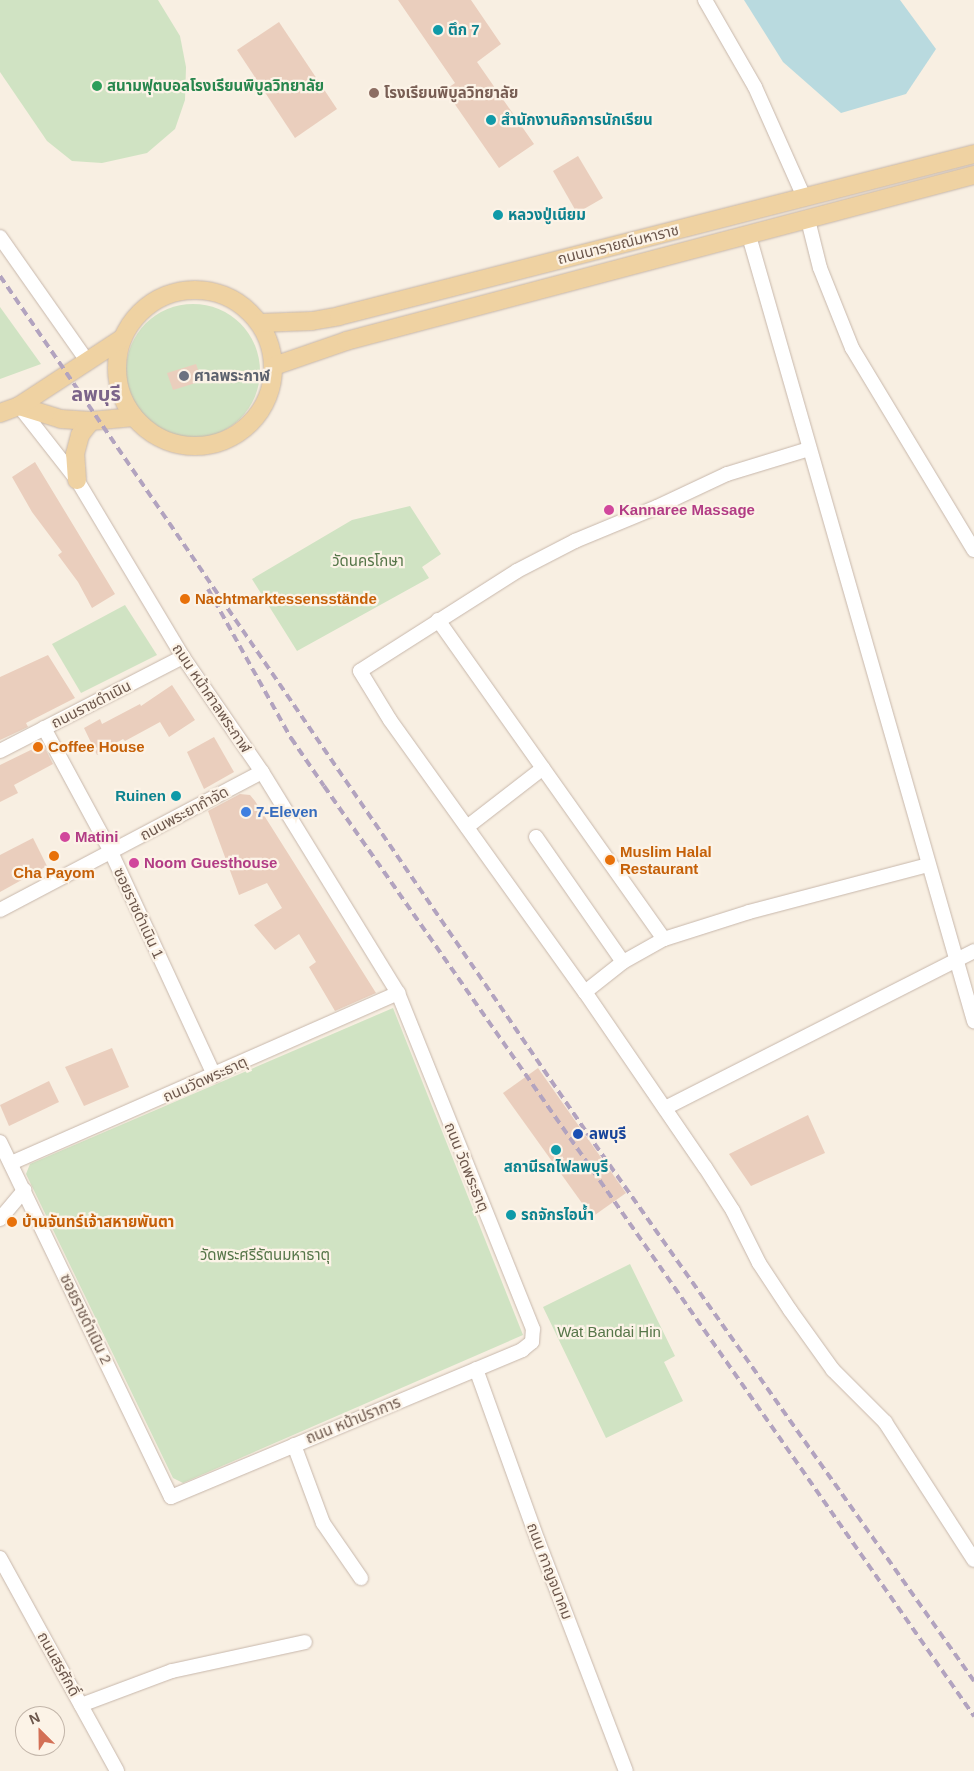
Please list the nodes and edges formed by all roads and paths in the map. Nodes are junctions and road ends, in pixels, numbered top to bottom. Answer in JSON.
{"nodes":[{"id":1,"x":705,"y":0,"type":"edge"},
{"id":2,"x":974,"y":154,"type":"edge"},
{"id":3,"x":973,"y":177,"type":"edge"},
{"id":4,"x":804,"y":197,"type":"junction"},
{"id":5,"x":808,"y":220,"type":"junction"},
{"id":6,"x":749,"y":236,"type":"junction"},
{"id":7,"x":0,"y":237,"type":"edge"},
{"id":8,"x":260,"y":323,"type":"junction"},
{"id":9,"x":123,"y":338,"type":"junction"},
{"id":10,"x":87,"y":362,"type":"junction"},
{"id":11,"x":274,"y":366,"type":"junction"},
{"id":12,"x":19,"y":406,"type":"junction"},
{"id":13,"x":0,"y":413,"type":"edge"},
{"id":14,"x":134,"y":417,"type":"junction"},
{"id":15,"x":91,"y":421,"type":"junction"},
{"id":16,"x":809,"y":449,"type":"junction"},
{"id":17,"x":77,"y":480,"type":"junction"},
{"id":18,"x":974,"y":550,"type":"edge"},
{"id":19,"x":438,"y":620,"type":"junction"},
{"id":20,"x":183,"y":657,"type":"junction"},
{"id":21,"x":44,"y":728,"type":"junction"},
{"id":22,"x":0,"y":751,"type":"edge"},
{"id":23,"x":543,"y":768,"type":"junction"},
{"id":24,"x":262,"y":772,"type":"junction"},
{"id":25,"x":467,"y":827,"type":"junction"},
{"id":26,"x":536,"y":837,"type":"dead end"},
{"id":27,"x":111,"y":852,"type":"junction"},
{"id":28,"x":928,"y":864,"type":"junction"},
{"id":29,"x":0,"y":910,"type":"edge"},
{"id":30,"x":664,"y":939,"type":"junction"},
{"id":31,"x":974,"y":951,"type":"edge"},
{"id":32,"x":956,"y":959,"type":"junction"},
{"id":33,"x":623,"y":962,"type":"junction"},
{"id":34,"x":586,"y":992,"type":"junction"},
{"id":35,"x":398,"y":993,"type":"junction"},
{"id":36,"x":974,"y":1021,"type":"edge"},
{"id":37,"x":214,"y":1075,"type":"junction"},
{"id":38,"x":665,"y":1108,"type":"junction"},
{"id":39,"x":0,"y":1142,"type":"edge"},
{"id":40,"x":11,"y":1163,"type":"junction"},
{"id":41,"x":24,"y":1190,"type":"junction"},
{"id":42,"x":0,"y":1220,"type":"edge"},
{"id":43,"x":532,"y":1342,"type":"joint"},
{"id":44,"x":476,"y":1369,"type":"junction"},
{"id":45,"x":294,"y":1445,"type":"junction"},
{"id":46,"x":171,"y":1497,"type":"joint"},
{"id":47,"x":0,"y":1558,"type":"edge"},
{"id":48,"x":974,"y":1560,"type":"edge"},
{"id":49,"x":361,"y":1578,"type":"dead end"},
{"id":50,"x":305,"y":1642,"type":"dead end"},
{"id":51,"x":81,"y":1705,"type":"junction"},
{"id":52,"x":117,"y":1771,"type":"edge"},
{"id":53,"x":626,"y":1771,"type":"edge"}],
"edges":[{"from":1,"to":4,"type":"street"},
{"from":2,"to":4,"type":"main road","name":"ถนนนารายณ์มหาราช"},
{"from":3,"to":5,"type":"main road","name":"ถนนนารายณ์มหาราช"},
{"from":4,"to":8,"type":"main road","name":"ถนนนารายณ์มหาราช"},
{"from":5,"to":6,"type":"main road","name":"ถนนนารายณ์มหาราช"},
{"from":5,"to":18,"type":"street"},
{"from":6,"to":11,"type":"main road","name":"ถนนนารายณ์มหาราช"},
{"from":6,"to":16,"type":"street"},
{"from":7,"to":10,"type":"street"},
{"from":8,"to":9,"type":"main road"},
{"from":8,"to":11,"type":"main road"},
{"from":9,"to":10,"type":"main road"},
{"from":9,"to":14,"type":"main road"},
{"from":10,"to":12,"type":"main road"},
{"from":11,"to":14,"type":"main road"},
{"from":12,"to":13,"type":"main road"},
{"from":12,"to":15,"type":"main road"},
{"from":12,"to":17,"type":"street","name":"ถนน หน้าศาลพระกาฬ"},
{"from":14,"to":15,"type":"main road"},
{"from":15,"to":17,"type":"main road"},
{"from":16,"to":19,"type":"street"},
{"from":16,"to":28,"type":"street"},
{"from":17,"to":20,"type":"street","name":"ถนน หน้าศาลพระกาฬ"},
{"from":19,"to":23,"type":"street"},
{"from":19,"to":25,"type":"street"},
{"from":20,"to":21,"type":"street","name":"ถนนราชดำเนิน"},
{"from":20,"to":24,"type":"street","name":"ถนน หน้าศาลพระกาฬ"},
{"from":21,"to":22,"type":"street","name":"ถนนราชดำเนิน"},
{"from":21,"to":27,"type":"street","name":"ซอยราชดำเนิน 1"},
{"from":23,"to":25,"type":"street"},
{"from":23,"to":30,"type":"street"},
{"from":24,"to":27,"type":"street","name":"ถนนพระยากำจัด"},
{"from":24,"to":35,"type":"street","name":"ถนน หน้าศาลพระกาฬ"},
{"from":25,"to":34,"type":"street"},
{"from":26,"to":33,"type":"street"},
{"from":27,"to":29,"type":"street","name":"ถนนพระยากำจัด"},
{"from":27,"to":37,"type":"street","name":"ซอยราชดำเนิน 1"},
{"from":28,"to":30,"type":"street"},
{"from":28,"to":32,"type":"street"},
{"from":30,"to":33,"type":"street"},
{"from":31,"to":32,"type":"street"},
{"from":32,"to":36,"type":"street"},
{"from":32,"to":38,"type":"street"},
{"from":33,"to":34,"type":"street"},
{"from":34,"to":38,"type":"street"},
{"from":35,"to":37,"type":"street","name":"ถนนวัดพระธาตุ"},
{"from":35,"to":43,"type":"street","name":"ถนน วัดพระธาตุ"},
{"from":37,"to":40,"type":"street","name":"ถนนวัดพระธาตุ"},
{"from":38,"to":48,"type":"street"},
{"from":39,"to":40,"type":"street","name":"ซอยราชดำเนิน 2"},
{"from":40,"to":41,"type":"street","name":"ซอยราชดำเนิน 2"},
{"from":41,"to":42,"type":"street"},
{"from":41,"to":46,"type":"street","name":"ซอยราชดำเนิน 2"},
{"from":43,"to":44,"type":"street","name":"ถนน หน้าปราการ"},
{"from":44,"to":45,"type":"street","name":"ถนน หน้าปราการ"},
{"from":44,"to":53,"type":"street","name":"ถนน กาญจนาคม"},
{"from":45,"to":46,"type":"street","name":"ถนน หน้าปราการ"},
{"from":45,"to":49,"type":"street"},
{"from":47,"to":51,"type":"street","name":"ถนนสรศักดิ์"},
{"from":50,"to":51,"type":"street"},
{"from":51,"to":52,"type":"street","name":"ถนนสรศักดิ์"}]}
